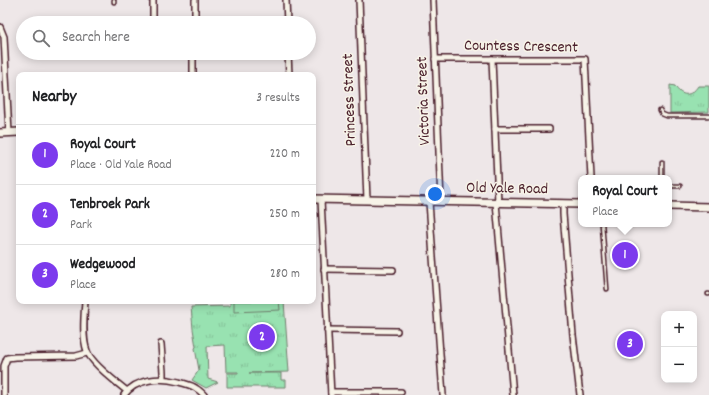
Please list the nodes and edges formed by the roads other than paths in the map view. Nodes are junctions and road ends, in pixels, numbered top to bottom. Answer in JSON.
{"nodes":[{"id":1,"x":153,"y":0,"type":"edge"},
{"id":2,"x":195,"y":0,"type":"edge"},
{"id":3,"x":286,"y":0,"type":"edge"},
{"id":4,"x":359,"y":0,"type":"edge"},
{"id":5,"x":433,"y":0,"type":"edge"},
{"id":6,"x":153,"y":16,"type":"edge"},
{"id":7,"x":195,"y":16,"type":"edge"},
{"id":8,"x":287,"y":16,"type":"edge"},
{"id":9,"x":0,"y":27,"type":"edge"},
{"id":10,"x":435,"y":59,"type":"junction"},
{"id":11,"x":492,"y":59,"type":"junction"},
{"id":12,"x":193,"y":60,"type":"edge"},
{"id":13,"x":288,"y":60,"type":"edge"},
{"id":14,"x":193,"y":72,"type":"edge"},
{"id":15,"x":289,"y":72,"type":"edge"},
{"id":16,"x":660,"y":110,"type":"dead end"},
{"id":17,"x":709,"y":116,"type":"edge"},
{"id":18,"x":494,"y":129,"type":"junction"},
{"id":19,"x":549,"y":129,"type":"dead end"},
{"id":20,"x":16,"y":132,"type":"edge"},
{"id":21,"x":0,"y":133,"type":"edge"},
{"id":22,"x":9,"y":133,"type":"junction"},
{"id":23,"x":662,"y":162,"type":"dead end"},
{"id":24,"x":591,"y":175,"type":"edge"},
{"id":25,"x":662,"y":175,"type":"edge"},
{"id":26,"x":672,"y":186,"type":"edge"},
{"id":27,"x":680,"y":186,"type":"dead end"},
{"id":28,"x":317,"y":200,"type":"edge"},
{"id":29,"x":367,"y":200,"type":"junction"},
{"id":30,"x":430,"y":202,"type":"junction"},
{"id":31,"x":441,"y":202,"type":"junction"},
{"id":32,"x":497,"y":202,"type":"junction"},
{"id":33,"x":563,"y":204,"type":"junction"},
{"id":34,"x":578,"y":204,"type":"edge"},
{"id":35,"x":672,"y":206,"type":"edge"},
{"id":36,"x":709,"y":207,"type":"edge"},
{"id":37,"x":602,"y":227,"type":"edge"},
{"id":38,"x":324,"y":269,"type":"junction"},
{"id":39,"x":393,"y":270,"type":"dead end"},
{"id":40,"x":607,"y":289,"type":"dead end"},
{"id":41,"x":85,"y":304,"type":"edge"},
{"id":42,"x":327,"y":330,"type":"junction"},
{"id":43,"x":397,"y":331,"type":"dead end"},
{"id":44,"x":161,"y":344,"type":"dead end"},
{"id":45,"x":87,"y":352,"type":"junction"},
{"id":46,"x":163,"y":379,"type":"junction"},
{"id":47,"x":401,"y":392,"type":"dead end"},
{"id":48,"x":126,"y":393,"type":"edge"},
{"id":49,"x":331,"y":394,"type":"edge"},
{"id":50,"x":4,"y":395,"type":"edge"},
{"id":51,"x":204,"y":395,"type":"edge"},
{"id":52,"x":443,"y":395,"type":"edge"},
{"id":53,"x":513,"y":395,"type":"edge"},
{"id":54,"x":580,"y":395,"type":"edge"}],
"edges":[{"from":1,"to":6,"type":"street"},
{"from":2,"to":7,"type":"street"},
{"from":3,"to":8,"type":"street"},
{"from":4,"to":29,"type":"street","name":"Princess Street"},
{"from":5,"to":10,"type":"street","name":"Victoria Street"},
{"from":9,"to":22,"type":"street"},
{"from":10,"to":11,"type":"street","name":"Countess Crescent"},
{"from":10,"to":31,"type":"street","name":"Victoria Street"},
{"from":11,"to":18,"type":"street"},
{"from":11,"to":24,"type":"street","name":"Countess Crescent"},
{"from":12,"to":14,"type":"street"},
{"from":13,"to":15,"type":"street"},
{"from":16,"to":17,"type":"lane"},
{"from":18,"to":19,"type":"street"},
{"from":18,"to":32,"type":"street"},
{"from":20,"to":22,"type":"street"},
{"from":21,"to":22,"type":"street"},
{"from":23,"to":25,"type":"lane"},
{"from":26,"to":27,"type":"lane"},
{"from":28,"to":29,"type":"street","name":"Old Yale Road"},
{"from":28,"to":38,"type":"street"},
{"from":29,"to":30,"type":"street","name":"Old Yale Road"},
{"from":30,"to":31,"type":"street","name":"Old Yale Road"},
{"from":30,"to":52,"type":"street"},
{"from":31,"to":32,"type":"street","name":"Old Yale Road"},
{"from":32,"to":33,"type":"street","name":"Old Yale Road"},
{"from":32,"to":53,"type":"street"},
{"from":33,"to":34,"type":"street","name":"Old Yale Road"},
{"from":33,"to":54,"type":"street"},
{"from":35,"to":36,"type":"street"},
{"from":37,"to":40,"type":"lane"},
{"from":38,"to":39,"type":"street"},
{"from":38,"to":42,"type":"street"},
{"from":41,"to":45,"type":"street"},
{"from":42,"to":43,"type":"street"},
{"from":42,"to":49,"type":"street"},
{"from":44,"to":46,"type":"street"},
{"from":45,"to":48,"type":"street"},
{"from":45,"to":50,"type":"street"},
{"from":46,"to":48,"type":"street"},
{"from":46,"to":51,"type":"street"},
{"from":47,"to":49,"type":"street"}]}
